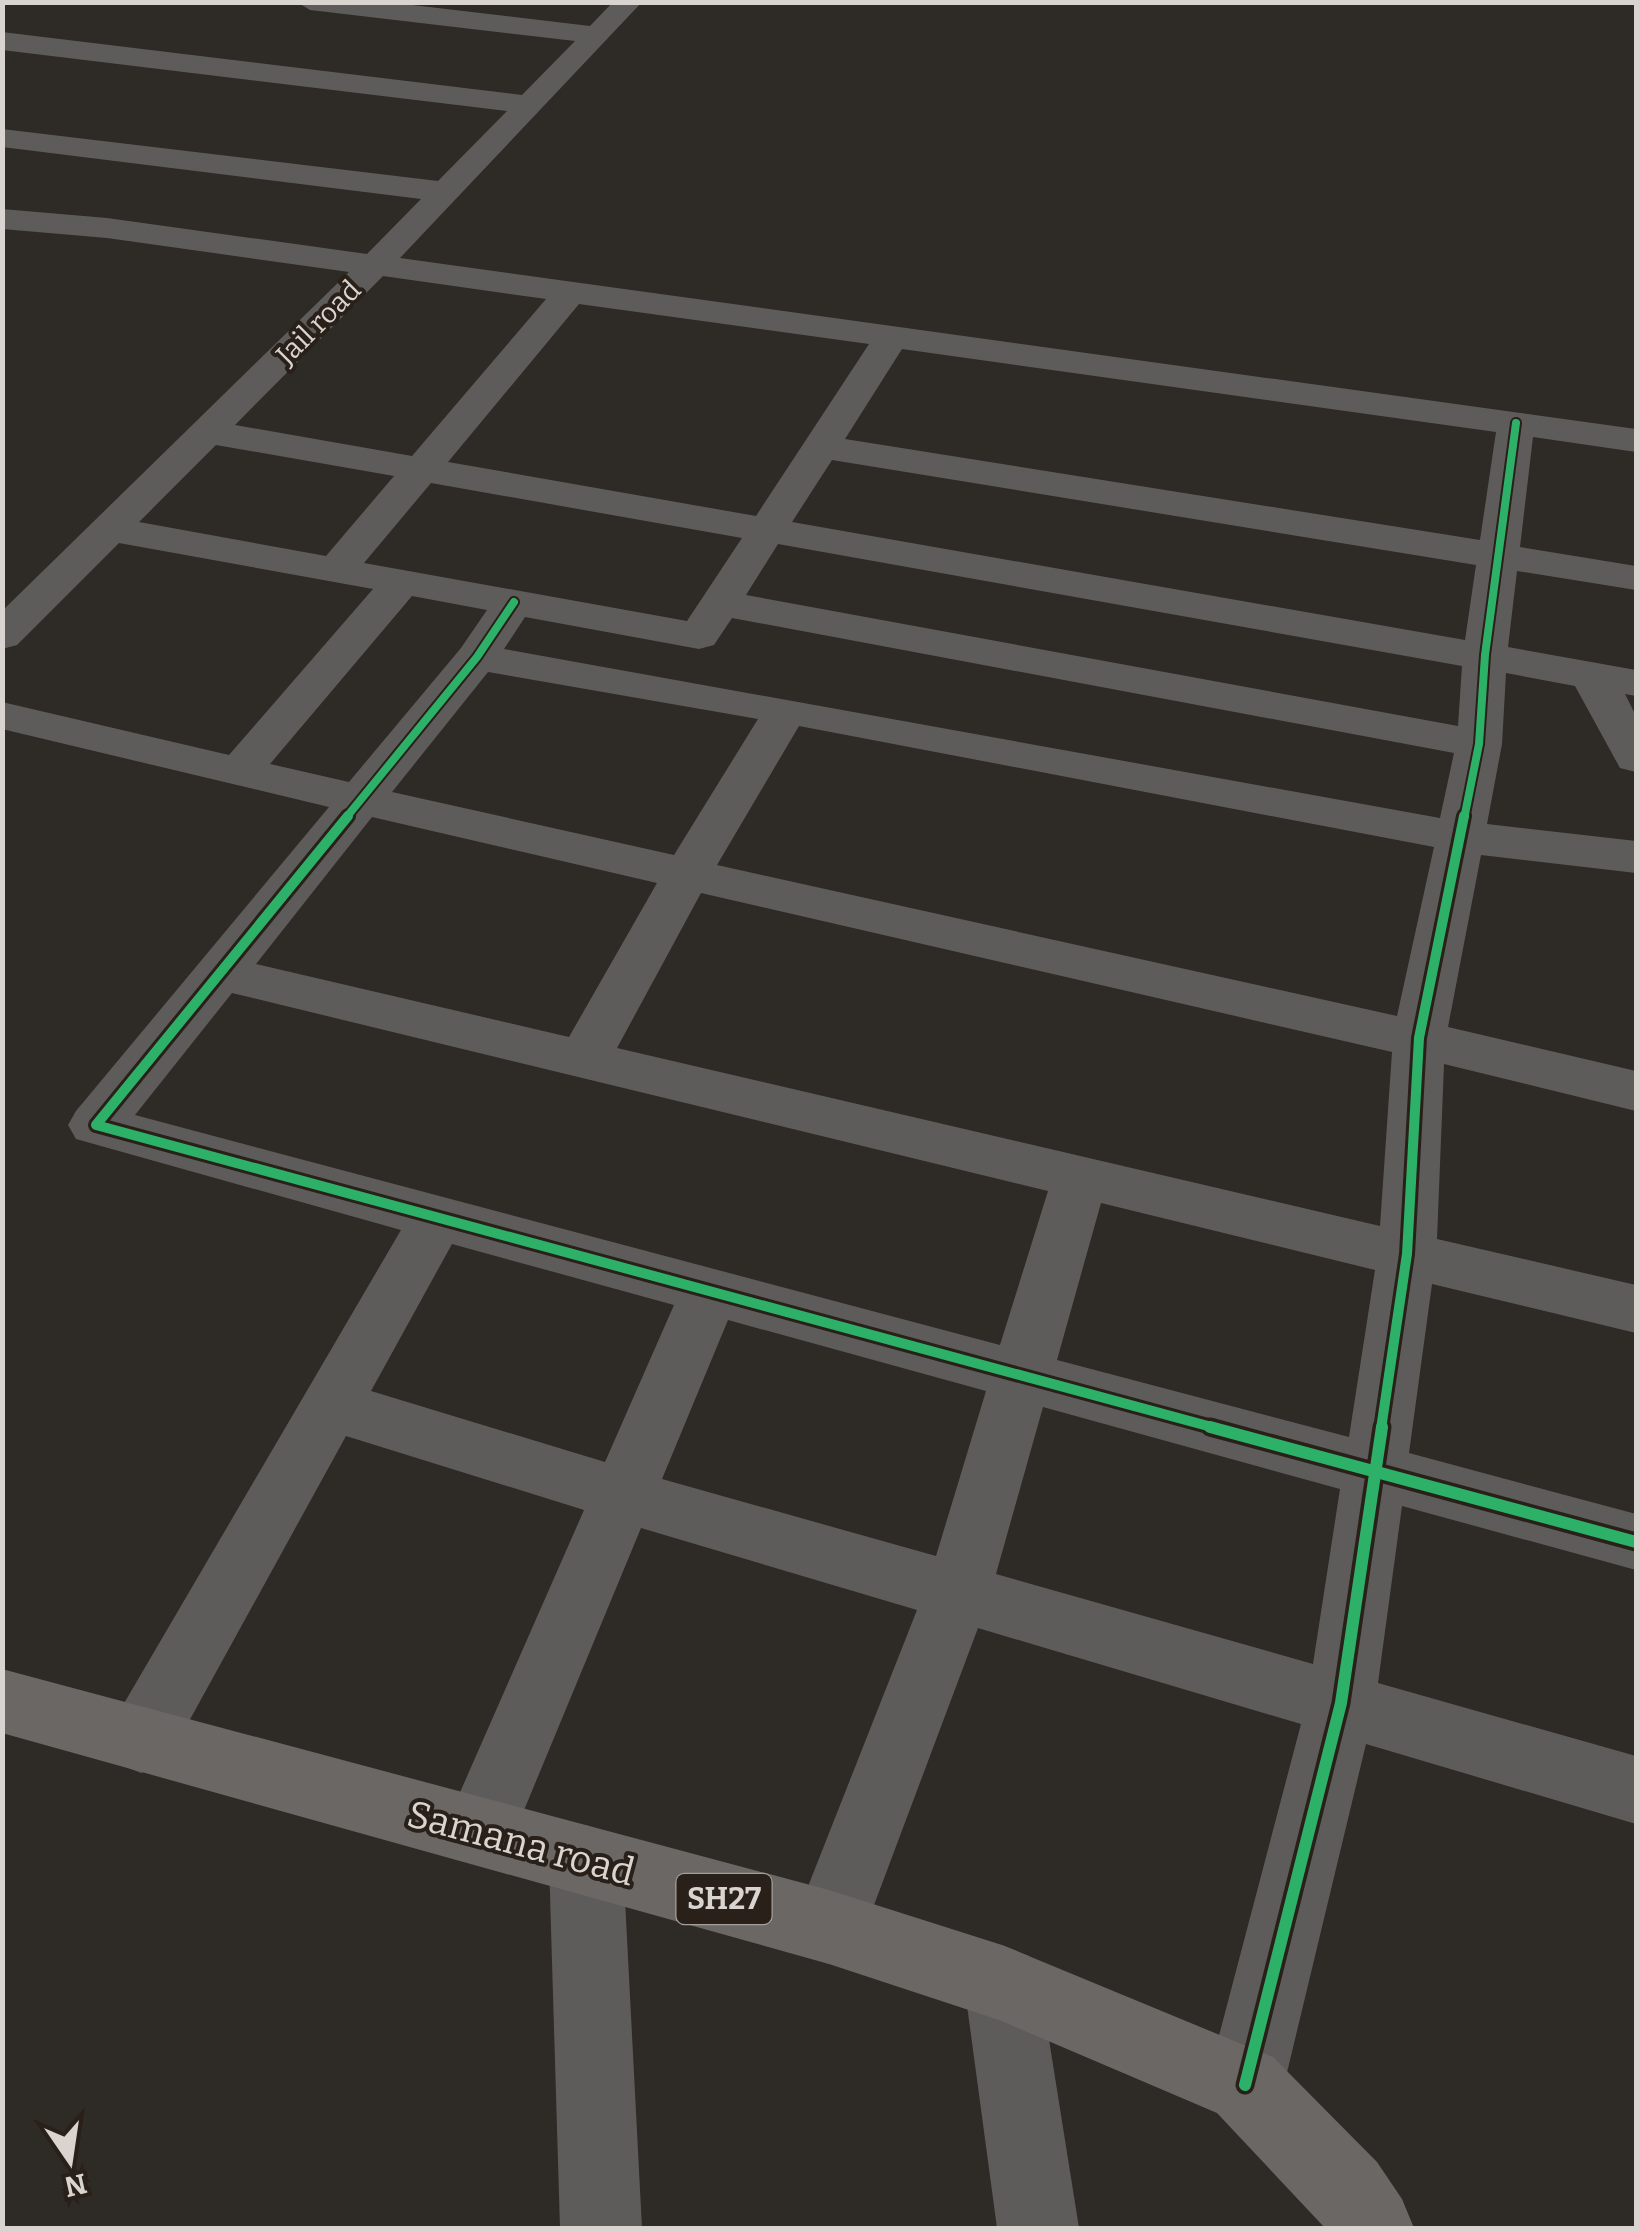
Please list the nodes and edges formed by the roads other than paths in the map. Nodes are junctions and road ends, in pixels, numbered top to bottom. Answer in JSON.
{"nodes":[{"id":1,"x":310,"y":2,"type":"edge"},
{"id":2,"x":629,"y":2,"type":"edge"},
{"id":3,"x":597,"y":35,"type":"junction"},
{"id":4,"x":2,"y":41,"type":"edge"},
{"id":5,"x":530,"y":105,"type":"junction"},
{"id":6,"x":2,"y":138,"type":"edge"},
{"id":7,"x":447,"y":192,"type":"junction"},
{"id":8,"x":2,"y":219,"type":"edge"},
{"id":9,"x":376,"y":264,"type":"junction"},
{"id":10,"x":571,"y":292,"type":"junction"},
{"id":11,"x":893,"y":335,"type":"junction"},
{"id":12,"x":1516,"y":423,"type":"junction"},
{"id":13,"x":209,"y":432,"type":"junction"},
{"id":14,"x":1636,"y":440,"type":"edge"},
{"id":15,"x":820,"y":446,"type":"junction"},
{"id":16,"x":422,"y":468,"type":"junction"},
{"id":17,"x":769,"y":527,"type":"junction"},
{"id":18,"x":111,"y":529,"type":"junction"},
{"id":19,"x":1498,"y":556,"type":"junction"},
{"id":20,"x":336,"y":570,"type":"junction"},
{"id":21,"x":1636,"y":578,"type":"edge"},
{"id":22,"x":2,"y":579,"type":"edge"},
{"id":23,"x":402,"y":582,"type":"junction"},
{"id":24,"x":51,"y":588,"type":"junction"},
{"id":25,"x":514,"y":602,"type":"junction"},
{"id":26,"x":710,"y":620,"type":"junction"},
{"id":27,"x":2,"y":636,"type":"edge"},
{"id":28,"x":1485,"y":655,"type":"junction"},
{"id":29,"x":477,"y":656,"type":"junction"},
{"id":30,"x":1592,"y":676,"type":"junction"},
{"id":31,"x":1636,"y":682,"type":"edge"},
{"id":32,"x":666,"y":689,"type":"junction"},
{"id":33,"x":786,"y":710,"type":"junction"},
{"id":34,"x":2,"y":715,"type":"edge"},
{"id":35,"x":1479,"y":744,"type":"junction"},
{"id":36,"x":1636,"y":758,"type":"edge"},
{"id":37,"x":238,"y":773,"type":"junction"},
{"id":38,"x":358,"y":799,"type":"junction"},
{"id":39,"x":1462,"y":838,"type":"junction"},
{"id":40,"x":1636,"y":857,"type":"edge"},
{"id":41,"x":686,"y":876,"type":"junction"},
{"id":42,"x":220,"y":973,"type":"junction"},
{"id":43,"x":1420,"y":1038,"type":"junction"},
{"id":44,"x":583,"y":1060,"type":"junction"},
{"id":45,"x":1636,"y":1091,"type":"edge"},
{"id":46,"x":1080,"y":1177,"type":"junction"},
{"id":47,"x":438,"y":1217,"type":"junction"},
{"id":48,"x":1407,"y":1254,"type":"junction"},
{"id":49,"x":710,"y":1291,"type":"junction"},
{"id":50,"x":1636,"y":1309,"type":"edge"},
{"id":51,"x":1022,"y":1375,"type":"junction"},
{"id":52,"x":331,"y":1404,"type":"junction"},
{"id":53,"x":1375,"y":1471,"type":"junction"},
{"id":54,"x":623,"y":1495,"type":"junction"},
{"id":55,"x":1636,"y":1542,"type":"edge"},
{"id":56,"x":958,"y":1592,"type":"junction"},
{"id":57,"x":2,"y":1701,"type":"edge"},
{"id":58,"x":1341,"y":1704,"type":"junction"},
{"id":59,"x":141,"y":1740,"type":"junction"},
{"id":60,"x":1636,"y":1790,"type":"edge"},
{"id":61,"x":479,"y":1832,"type":"junction"},
{"id":62,"x":586,"y":1861,"type":"junction"},
{"id":63,"x":829,"y":1927,"type":"junction"},
{"id":64,"x":1002,"y":1982,"type":"junction"},
{"id":65,"x":1245,"y":2085,"type":"junction"},
{"id":66,"x":601,"y":2228,"type":"edge"},
{"id":67,"x":1038,"y":2228,"type":"edge"},
{"id":68,"x":1373,"y":2228,"type":"edge"}],
"edges":[{"from":1,"to":3,"type":"street"},
{"from":2,"to":3,"type":"street","name":"Jail road"},
{"from":3,"to":5,"type":"street","name":"Jail road"},
{"from":4,"to":5,"type":"street"},
{"from":5,"to":7,"type":"street","name":"Jail road"},
{"from":6,"to":7,"type":"street"},
{"from":7,"to":9,"type":"street","name":"Jail road"},
{"from":8,"to":9,"type":"street"},
{"from":9,"to":10,"type":"street"},
{"from":9,"to":13,"type":"street","name":"Jail road"},
{"from":10,"to":11,"type":"street"},
{"from":10,"to":16,"type":"street"},
{"from":11,"to":12,"type":"street"},
{"from":11,"to":15,"type":"street"},
{"from":12,"to":14,"type":"street"},
{"from":12,"to":19,"type":"street"},
{"from":13,"to":16,"type":"street"},
{"from":13,"to":18,"type":"street","name":"Jail road"},
{"from":15,"to":17,"type":"street"},
{"from":15,"to":19,"type":"street"},
{"from":16,"to":17,"type":"street"},
{"from":16,"to":20,"type":"street"},
{"from":17,"to":26,"type":"street"},
{"from":17,"to":28,"type":"street"},
{"from":18,"to":20,"type":"street"},
{"from":18,"to":24,"type":"street","name":"Jail road"},
{"from":19,"to":21,"type":"street"},
{"from":19,"to":28,"type":"street"},
{"from":20,"to":23,"type":"street"},
{"from":22,"to":24,"type":"street"},
{"from":23,"to":25,"type":"street"},
{"from":23,"to":37,"type":"street"},
{"from":24,"to":27,"type":"street","name":"Jail road"},
{"from":25,"to":26,"type":"street"},
{"from":25,"to":29,"type":"street"},
{"from":26,"to":32,"type":"street"},
{"from":26,"to":35,"type":"street"},
{"from":28,"to":30,"type":"street"},
{"from":28,"to":35,"type":"street"},
{"from":29,"to":32,"type":"street"},
{"from":29,"to":38,"type":"street"},
{"from":30,"to":31,"type":"street"},
{"from":30,"to":36,"type":"street"},
{"from":32,"to":33,"type":"street"},
{"from":33,"to":39,"type":"street"},
{"from":33,"to":41,"type":"street"},
{"from":34,"to":37,"type":"street"},
{"from":35,"to":39,"type":"street"},
{"from":37,"to":38,"type":"street"},
{"from":38,"to":41,"type":"street"},
{"from":38,"to":42,"type":"street"},
{"from":39,"to":40,"type":"street"},
{"from":39,"to":43,"type":"street"},
{"from":41,"to":43,"type":"street"},
{"from":41,"to":44,"type":"street"},
{"from":42,"to":44,"type":"street"},
{"from":42,"to":47,"type":"street"},
{"from":43,"to":45,"type":"street"},
{"from":43,"to":48,"type":"street"},
{"from":44,"to":46,"type":"street"},
{"from":46,"to":48,"type":"street"},
{"from":46,"to":51,"type":"street"},
{"from":47,"to":49,"type":"street"},
{"from":47,"to":52,"type":"street"},
{"from":48,"to":50,"type":"street"},
{"from":48,"to":53,"type":"street"},
{"from":49,"to":51,"type":"street"},
{"from":49,"to":54,"type":"street"},
{"from":51,"to":53,"type":"street"},
{"from":51,"to":56,"type":"street"},
{"from":52,"to":54,"type":"street"},
{"from":52,"to":59,"type":"street"},
{"from":53,"to":55,"type":"street"},
{"from":53,"to":58,"type":"street"},
{"from":54,"to":56,"type":"street"},
{"from":54,"to":61,"type":"street"},
{"from":56,"to":58,"type":"street"},
{"from":56,"to":63,"type":"street"},
{"from":57,"to":59,"type":"main road","name":"Samana road","number":"SH27"},
{"from":58,"to":60,"type":"street"},
{"from":58,"to":65,"type":"street"},
{"from":59,"to":61,"type":"main road","name":"Samana road","number":"SH27"},
{"from":61,"to":62,"type":"main road","name":"Samana road","number":"SH27"},
{"from":62,"to":63,"type":"main road","name":"Samana road","number":"SH27"},
{"from":62,"to":66,"type":"street"},
{"from":63,"to":64,"type":"main road","name":"Samana road","number":"SH27"},
{"from":64,"to":65,"type":"main road","name":"Samana road","number":"SH27"},
{"from":64,"to":67,"type":"street"},
{"from":65,"to":68,"type":"main road","name":"Samana road","number":"SH27"}]}
